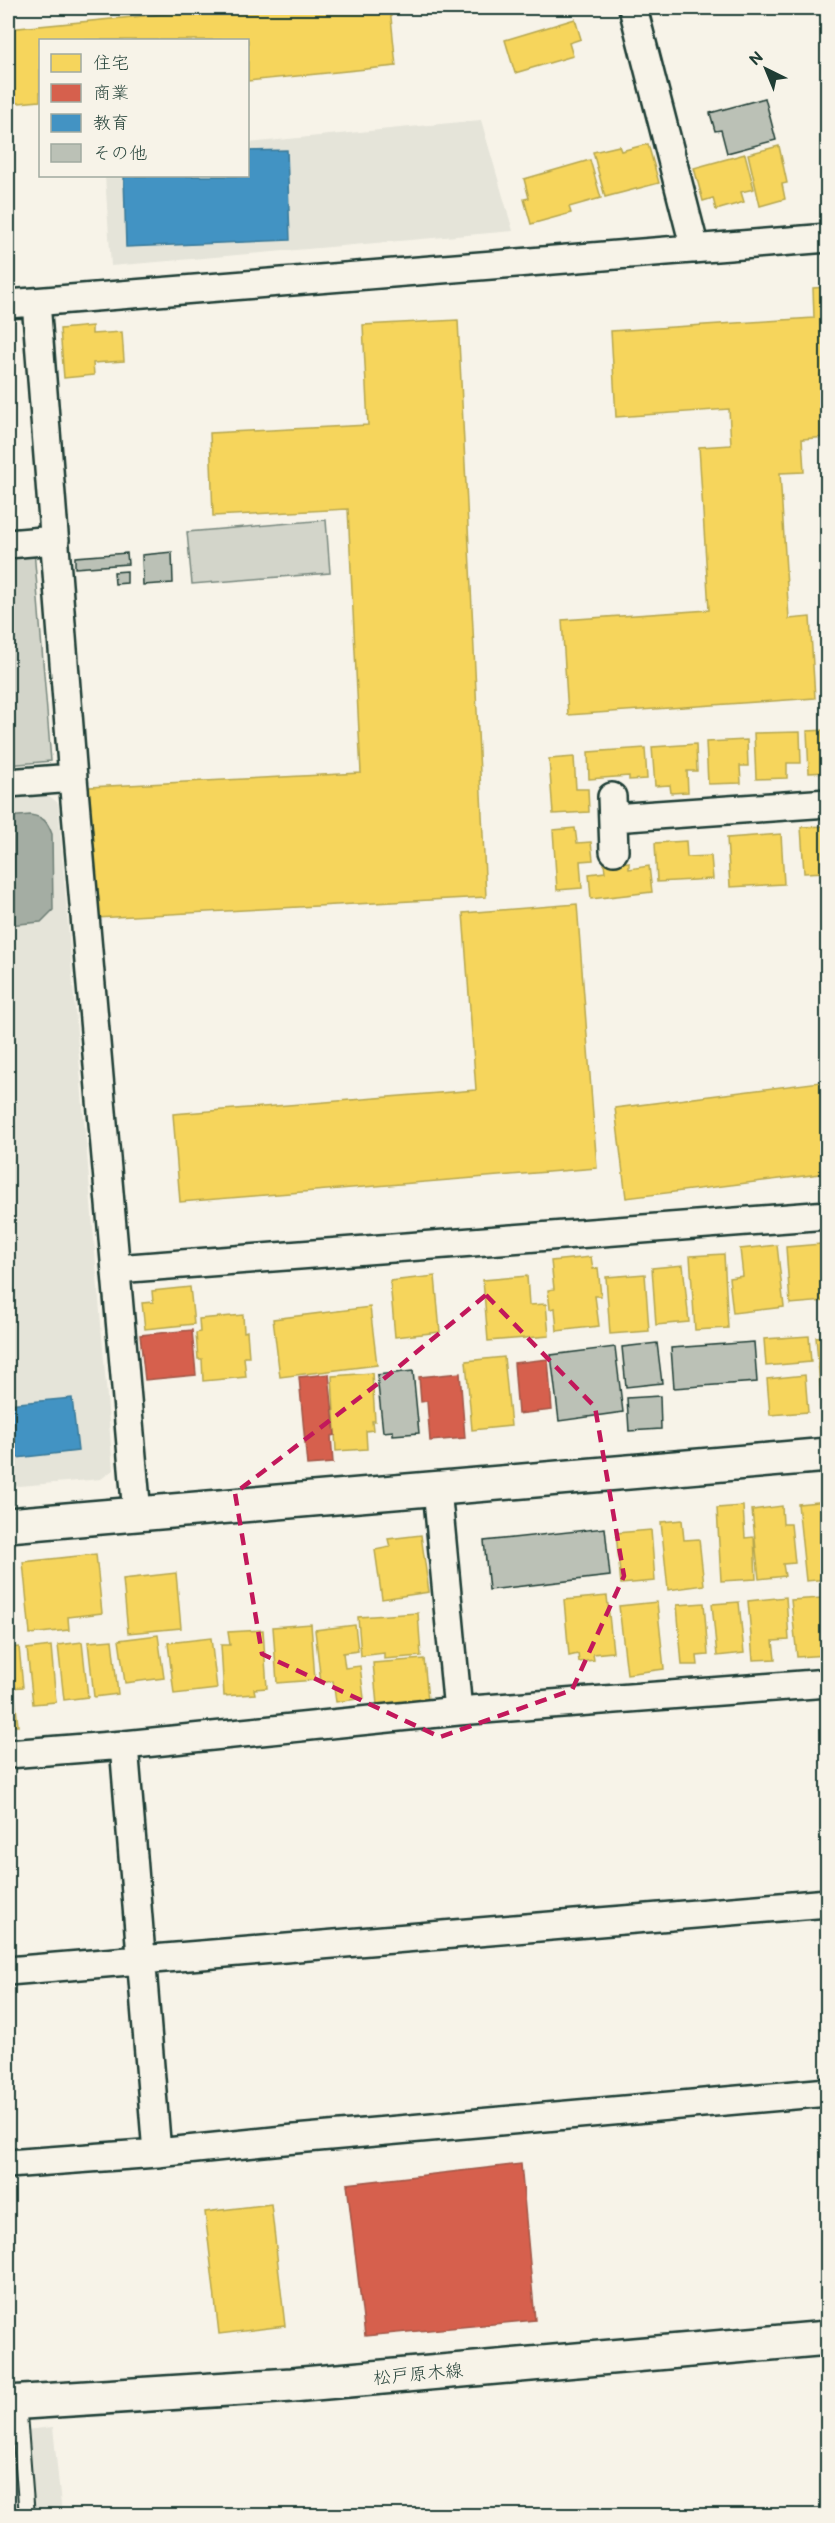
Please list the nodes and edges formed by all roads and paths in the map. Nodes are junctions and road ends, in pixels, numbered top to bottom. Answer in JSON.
{"nodes":[{"id":1,"x":633,"y":8,"type":"edge"},
{"id":2,"x":828,"y":238,"type":"edge"},
{"id":3,"x":695,"y":249,"type":"junction"},
{"id":4,"x":36,"y":302,"type":"junction"},
{"id":5,"x":8,"y":304,"type":"edge"},
{"id":6,"x":55,"y":540,"type":"junction"},
{"id":7,"x":8,"y":544,"type":"edge"},
{"id":8,"x":73,"y":778,"type":"junction"},
{"id":9,"x":8,"y":783,"type":"edge"},
{"id":10,"x":828,"y":803,"type":"edge"},
{"id":11,"x":614,"y":851,"type":"dead end"},
{"id":12,"x":828,"y":1215,"type":"edge"},
{"id":13,"x":116,"y":1269,"type":"junction"},
{"id":14,"x":828,"y":1455,"type":"edge"},
{"id":15,"x":437,"y":1489,"type":"junction"},
{"id":16,"x":137,"y":1514,"type":"junction"},
{"id":17,"x":8,"y":1525,"type":"edge"},
{"id":18,"x":828,"y":1683,"type":"edge"},
{"id":19,"x":458,"y":1711,"type":"junction"},
{"id":20,"x":124,"y":1745,"type":"junction"},
{"id":21,"x":8,"y":1754,"type":"edge"},
{"id":22,"x":828,"y":1903,"type":"edge"},
{"id":23,"x":141,"y":1960,"type":"junction"},
{"id":24,"x":8,"y":1971,"type":"edge"},
{"id":25,"x":828,"y":2092,"type":"edge"},
{"id":26,"x":157,"y":2153,"type":"junction"},
{"id":27,"x":8,"y":2164,"type":"edge"},
{"id":28,"x":828,"y":2338,"type":"edge"},
{"id":29,"x":13,"y":2403,"type":"edge"},
{"id":30,"x":27,"y":2516,"type":"edge"}],
"edges":[{"from":1,"to":3,"type":"street"},
{"from":2,"to":3,"type":"street"},
{"from":3,"to":4,"type":"street"},
{"from":4,"to":5,"type":"street"},
{"from":4,"to":6,"type":"street"},
{"from":6,"to":7,"type":"street"},
{"from":6,"to":8,"type":"street"},
{"from":8,"to":9,"type":"street"},
{"from":8,"to":13,"type":"street"},
{"from":10,"to":11,"type":"street"},
{"from":12,"to":13,"type":"street"},
{"from":13,"to":16,"type":"street"},
{"from":14,"to":15,"type":"street"},
{"from":15,"to":16,"type":"street"},
{"from":15,"to":19,"type":"street"},
{"from":16,"to":17,"type":"street"},
{"from":18,"to":19,"type":"street"},
{"from":19,"to":20,"type":"street"},
{"from":20,"to":21,"type":"street"},
{"from":20,"to":23,"type":"street"},
{"from":22,"to":23,"type":"street"},
{"from":23,"to":24,"type":"street"},
{"from":23,"to":26,"type":"street"},
{"from":25,"to":26,"type":"street"},
{"from":26,"to":27,"type":"street"},
{"from":28,"to":29,"type":"street","name":"松戸原木線"},
{"from":29,"to":30,"type":"lane"}]}
